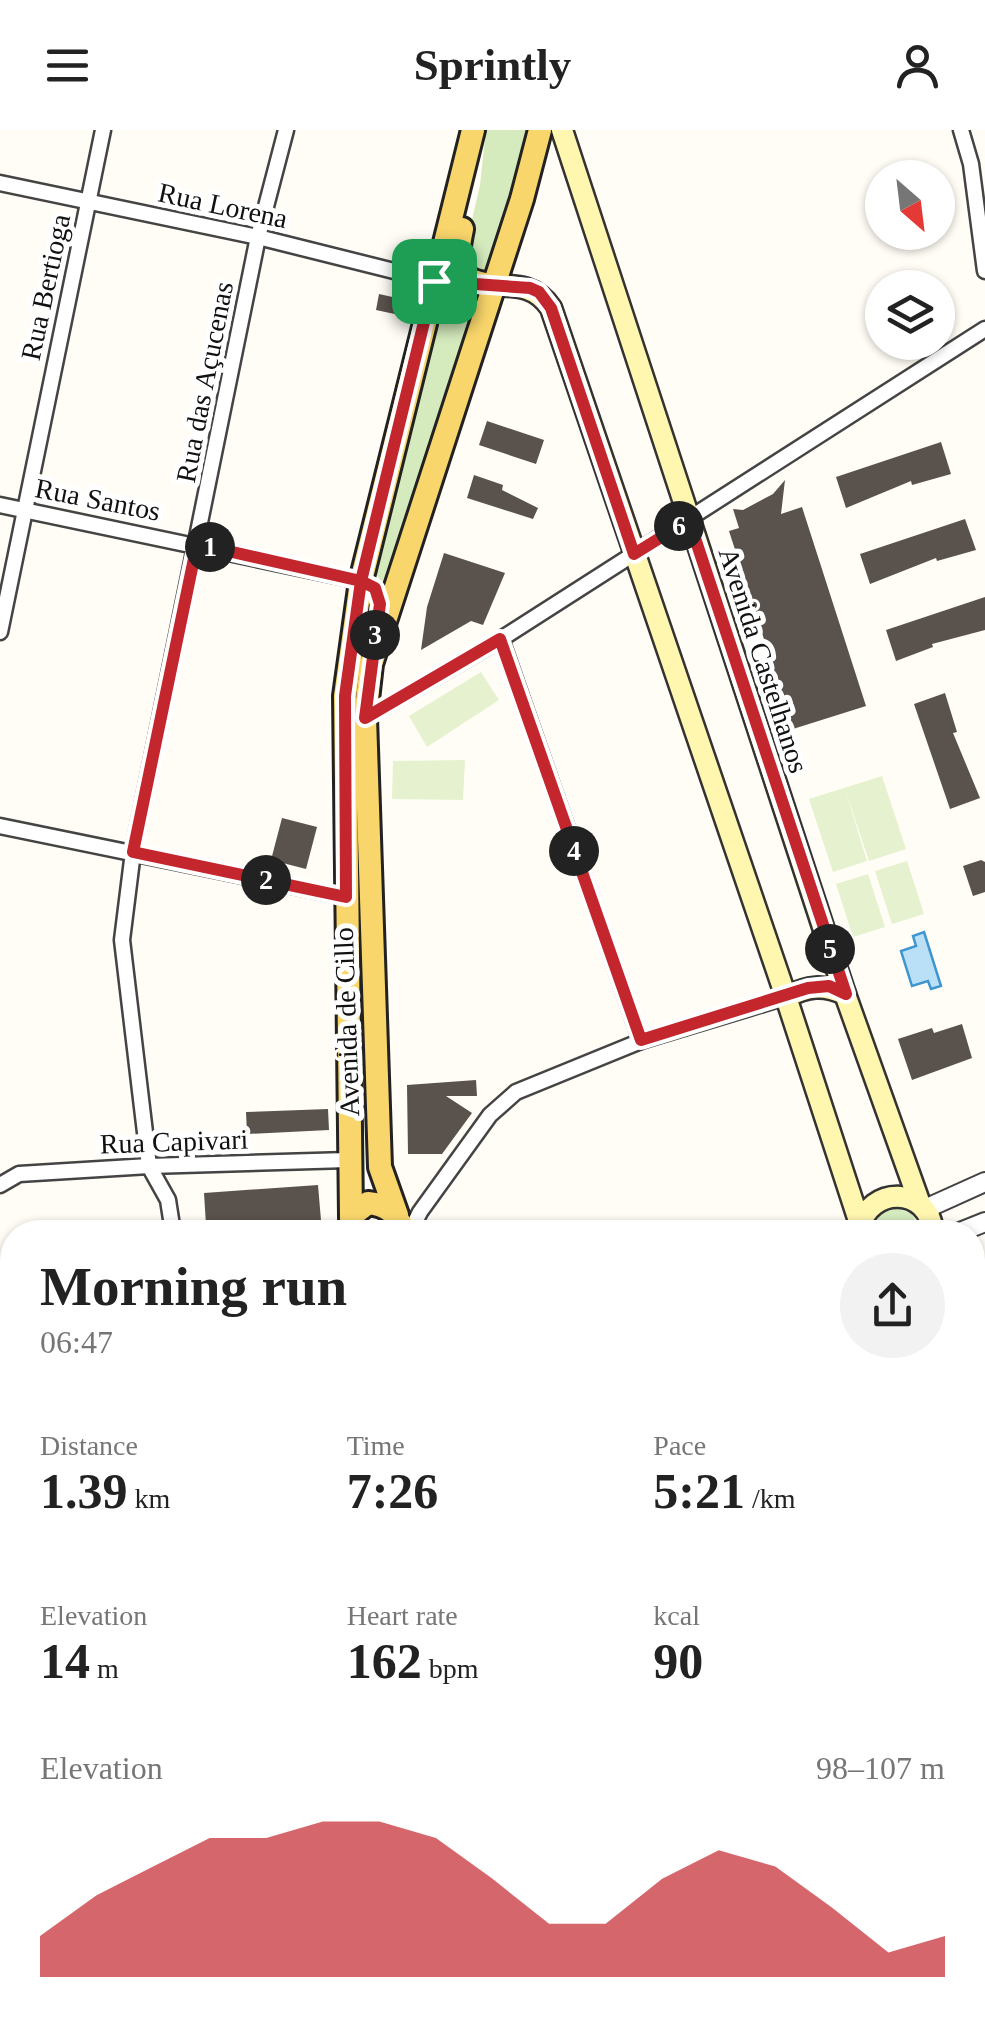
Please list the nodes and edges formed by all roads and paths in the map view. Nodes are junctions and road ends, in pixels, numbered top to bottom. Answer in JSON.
{"nodes":[{"id":1,"x":103,"y":130,"type":"edge"},
{"id":2,"x":286,"y":130,"type":"edge"},
{"id":3,"x":540,"y":130,"type":"edge"},
{"id":4,"x":562,"y":130,"type":"edge"},
{"id":5,"x":961,"y":130,"type":"edge"},
{"id":6,"x":473,"y":131,"type":"edge"},
{"id":7,"x":0,"y":183,"type":"edge"},
{"id":8,"x":88,"y":203,"type":"junction"},
{"id":9,"x":258,"y":237,"type":"junction"},
{"id":10,"x":985,"y":272,"type":"edge"},
{"id":11,"x":434,"y":281,"type":"junction"},
{"id":12,"x":487,"y":285,"type":"junction"},
{"id":13,"x":985,"y":329,"type":"edge"},
{"id":14,"x":0,"y":505,"type":"edge"},
{"id":15,"x":24,"y":509,"type":"junction"},
{"id":16,"x":689,"y":520,"type":"junction"},
{"id":17,"x":197,"y":544,"type":"junction"},
{"id":18,"x":634,"y":554,"type":"junction"},
{"id":19,"x":361,"y":581,"type":"junction"},
{"id":20,"x":0,"y":632,"type":"edge"},
{"id":21,"x":500,"y":639,"type":"junction"},
{"id":22,"x":371,"y":664,"type":"junction"},
{"id":23,"x":365,"y":718,"type":"junction"},
{"id":24,"x":0,"y":826,"type":"edge"},
{"id":25,"x":133,"y":852,"type":"junction"},
{"id":26,"x":346,"y":897,"type":"junction"},
{"id":27,"x":846,"y":994,"type":"junction"},
{"id":28,"x":786,"y":997,"type":"junction"},
{"id":29,"x":641,"y":1040,"type":"junction"},
{"id":30,"x":348,"y":1160,"type":"junction"},
{"id":31,"x":149,"y":1166,"type":"junction"},
{"id":32,"x":985,"y":1182,"type":"edge"},
{"id":33,"x":2,"y":1183,"type":"edge"},
{"id":34,"x":922,"y":1207,"type":"junction"},
{"id":35,"x":171,"y":1220,"type":"edge"},
{"id":36,"x":351,"y":1220,"type":"edge"},
{"id":37,"x":354,"y":1220,"type":"edge"},
{"id":38,"x":397,"y":1220,"type":"edge"},
{"id":39,"x":401,"y":1220,"type":"edge"},
{"id":40,"x":411,"y":1220,"type":"edge"},
{"id":41,"x":854,"y":1220,"type":"edge"},
{"id":42,"x":863,"y":1220,"type":"edge"},
{"id":43,"x":928,"y":1220,"type":"edge"}],
"edges":[{"from":1,"to":8,"type":"street","name":"Rua Bertioga"},
{"from":2,"to":9,"type":"street","name":"Rua das Açucenas"},
{"from":3,"to":12,"type":"main road","name":"Avenida de Cillo"},
{"from":4,"to":16,"type":"main road","name":"Avenida Castelhanos"},
{"from":5,"to":10,"type":"street"},
{"from":6,"to":11,"type":"main road","name":"Avenida de Cillo"},
{"from":6,"to":12,"type":"main road"},
{"from":7,"to":8,"type":"street","name":"Rua Lorena"},
{"from":8,"to":9,"type":"street","name":"Rua Lorena"},
{"from":8,"to":15,"type":"street","name":"Rua Bertioga"},
{"from":9,"to":11,"type":"street","name":"Rua Lorena"},
{"from":9,"to":17,"type":"street","name":"Rua das Açucenas"},
{"from":11,"to":12,"type":"main road"},
{"from":11,"to":19,"type":"main road","name":"Avenida de Cillo"},
{"from":12,"to":18,"type":"main road"},
{"from":12,"to":22,"type":"main road","name":"Avenida de Cillo"},
{"from":13,"to":16,"type":"street"},
{"from":14,"to":15,"type":"street","name":"Rua Santos"},
{"from":15,"to":17,"type":"street","name":"Rua Santos"},
{"from":15,"to":20,"type":"street","name":"Rua Bertioga"},
{"from":16,"to":18,"type":"street"},
{"from":16,"to":27,"type":"main road","name":"Avenida Castelhanos"},
{"from":17,"to":19,"type":"street","name":"Rua Santos"},
{"from":17,"to":25,"type":"street","name":"Rua das Açucenas"},
{"from":18,"to":21,"type":"street"},
{"from":18,"to":28,"type":"main road"},
{"from":19,"to":22,"type":"main road"},
{"from":19,"to":26,"type":"main road","name":"Avenida de Cillo"},
{"from":21,"to":23,"type":"street"},
{"from":21,"to":29,"type":"street"},
{"from":22,"to":23,"type":"main road","name":"Avenida de Cillo"},
{"from":23,"to":39,"type":"main road","name":"Avenida de Cillo"},
{"from":24,"to":25,"type":"street"},
{"from":25,"to":26,"type":"street"},
{"from":25,"to":31,"type":"street","name":"Rua das Açucenas"},
{"from":26,"to":30,"type":"main road","name":"Avenida de Cillo"},
{"from":27,"to":28,"type":"main road"},
{"from":27,"to":34,"type":"main road","name":"Avenida Castelhanos"},
{"from":28,"to":29,"type":"street"},
{"from":28,"to":41,"type":"main road"},
{"from":29,"to":40,"type":"street"},
{"from":30,"to":31,"type":"street","name":"Rua Capivari"},
{"from":30,"to":36,"type":"main road","name":"Avenida de Cillo"},
{"from":31,"to":33,"type":"street","name":"Rua Capivari"},
{"from":31,"to":35,"type":"street","name":"Rua das Açucenas"},
{"from":32,"to":34,"type":"street"},
{"from":34,"to":42,"type":"main road"},
{"from":34,"to":43,"type":"main road","name":"Avenida Castelhanos"},
{"from":37,"to":38,"type":"main road","name":"Avenida de Cillo"}]}
